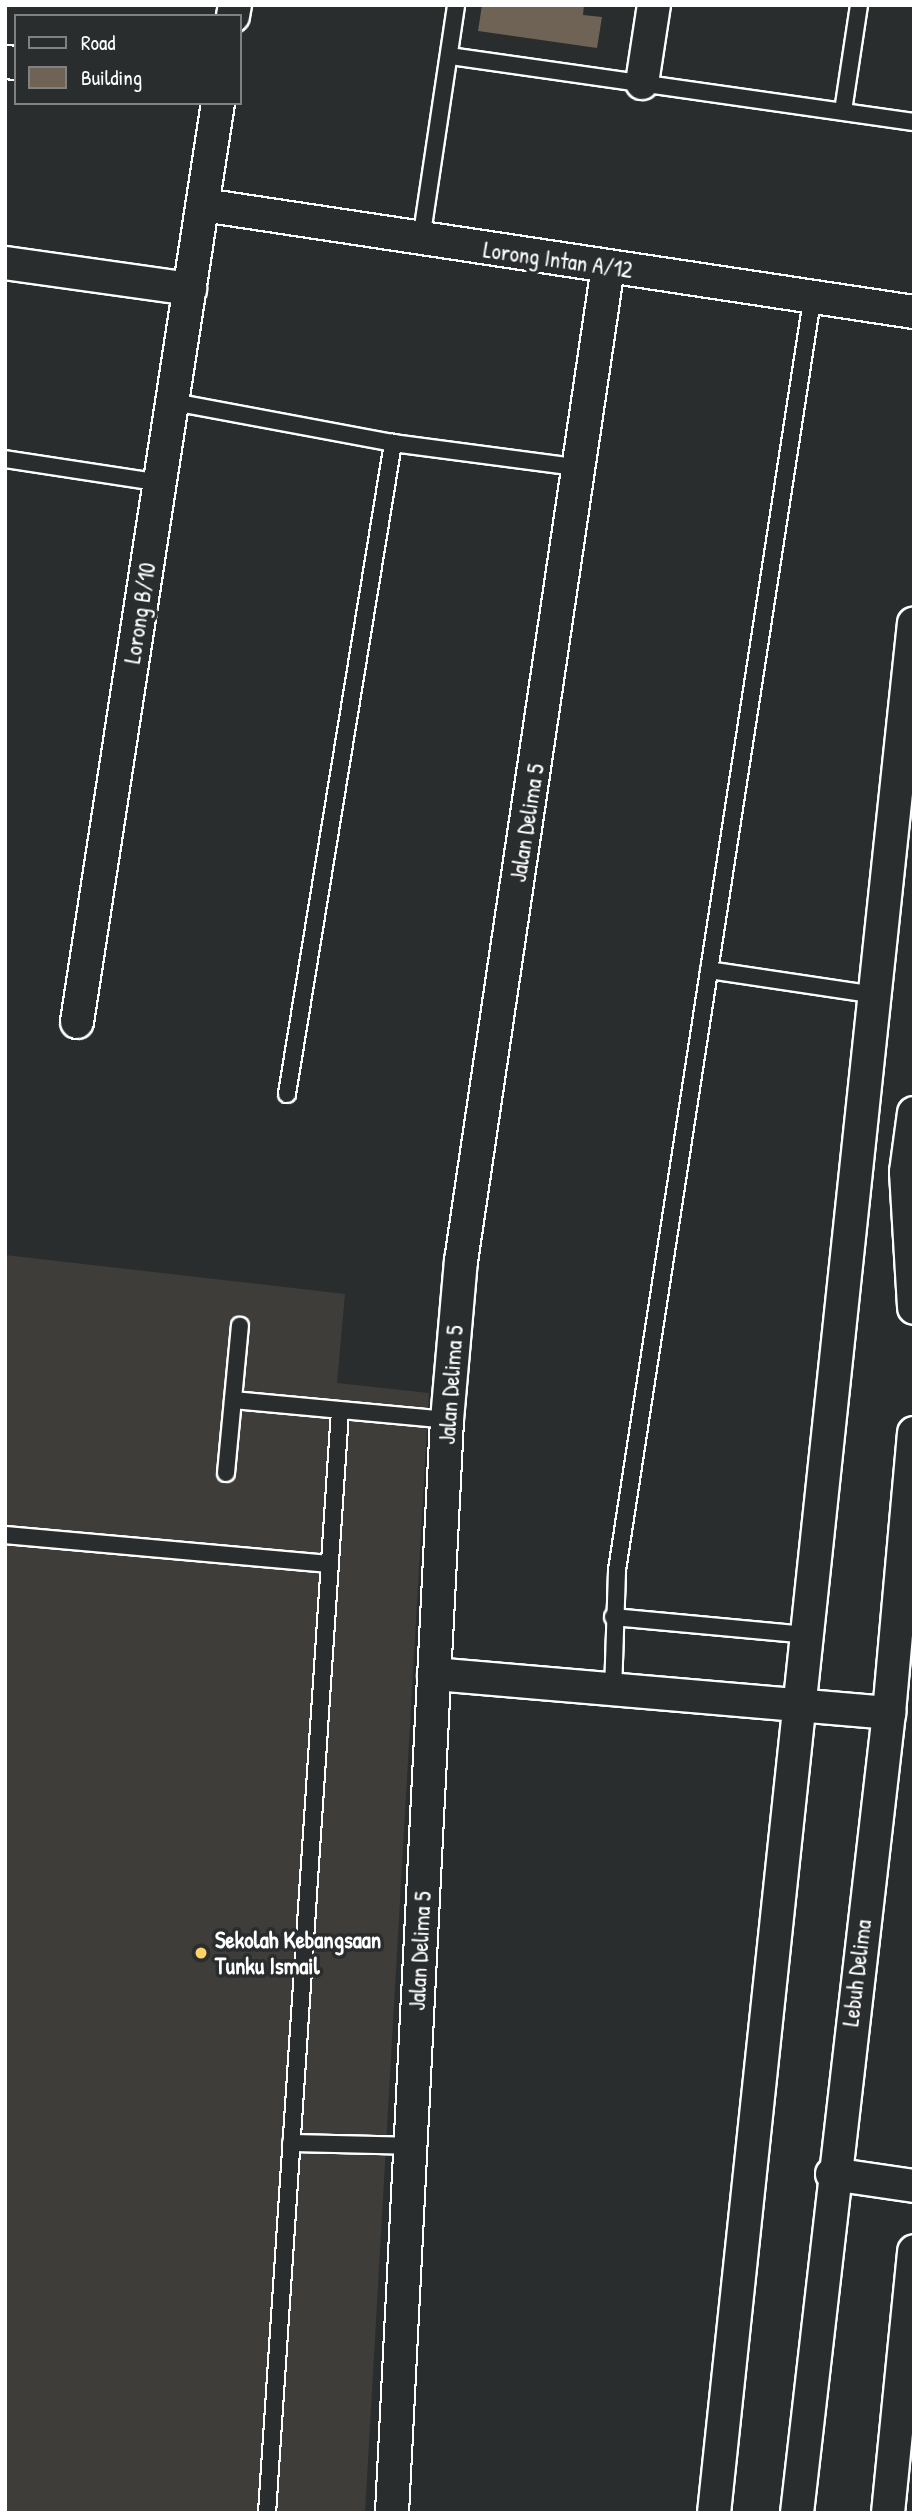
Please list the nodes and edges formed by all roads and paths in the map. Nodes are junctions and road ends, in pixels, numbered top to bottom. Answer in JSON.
{"nodes":[{"id":1,"x":456,"y":5,"type":"edge"},
{"id":2,"x":654,"y":5,"type":"edge"},
{"id":3,"x":859,"y":5,"type":"edge"},
{"id":4,"x":450,"y":56,"type":"junction"},
{"id":5,"x":642,"y":83,"type":"junction"},
{"id":6,"x":218,"y":105,"type":"edge"},
{"id":7,"x":843,"y":111,"type":"junction"},
{"id":8,"x":914,"y":122,"type":"edge"},
{"id":9,"x":203,"y":205,"type":"junction"},
{"id":10,"x":421,"y":240,"type":"junction"},
{"id":11,"x":5,"y":263,"type":"edge"},
{"id":12,"x":608,"y":267,"type":"junction"},
{"id":13,"x":190,"y":289,"type":"junction"},
{"id":14,"x":812,"y":300,"type":"junction"},
{"id":15,"x":914,"y":312,"type":"edge"},
{"id":16,"x":174,"y":402,"type":"junction"},
{"id":17,"x":393,"y":443,"type":"junction"},
{"id":18,"x":5,"y":459,"type":"edge"},
{"id":19,"x":583,"y":468,"type":"junction"},
{"id":20,"x":161,"y":483,"type":"junction"},
{"id":21,"x":914,"y":624,"type":"edge"},
{"id":22,"x":709,"y":970,"type":"junction"},
{"id":23,"x":877,"y":995,"type":"junction"},
{"id":24,"x":77,"y":1021,"type":"dead end"},
{"id":25,"x":287,"y":1094,"type":"dead end"},
{"id":26,"x":914,"y":1113,"type":"edge"},
{"id":27,"x":914,"y":1308,"type":"edge"},
{"id":28,"x":240,"y":1326,"type":"dead end"},
{"id":29,"x":233,"y":1399,"type":"junction"},
{"id":30,"x":340,"y":1410,"type":"junction"},
{"id":31,"x":447,"y":1420,"type":"junction"},
{"id":32,"x":914,"y":1433,"type":"edge"},
{"id":33,"x":226,"y":1473,"type":"dead end"},
{"id":34,"x":5,"y":1535,"type":"edge"},
{"id":35,"x":330,"y":1564,"type":"junction"},
{"id":36,"x":613,"y":1617,"type":"junction"},
{"id":37,"x":806,"y":1635,"type":"junction"},
{"id":38,"x":434,"y":1674,"type":"junction"},
{"id":39,"x":613,"y":1692,"type":"junction"},
{"id":40,"x":798,"y":1706,"type":"junction"},
{"id":41,"x":889,"y":1713,"type":"junction"},
{"id":42,"x":291,"y":2143,"type":"junction"},
{"id":43,"x":410,"y":2146,"type":"junction"},
{"id":44,"x":832,"y":2174,"type":"junction"},
{"id":45,"x":914,"y":2186,"type":"edge"},
{"id":46,"x":914,"y":2251,"type":"edge"},
{"id":47,"x":267,"y":2513,"type":"edge"},
{"id":48,"x":392,"y":2513,"type":"edge"},
{"id":49,"x":714,"y":2513,"type":"edge"},
{"id":50,"x":797,"y":2513,"type":"edge"},
{"id":51,"x":888,"y":2513,"type":"edge"}],
"edges":[{"from":1,"to":4,"type":"lane"},
{"from":2,"to":5,"type":"street"},
{"from":3,"to":7,"type":"lane"},
{"from":4,"to":5,"type":"lane"},
{"from":4,"to":10,"type":"lane"},
{"from":5,"to":7,"type":"lane"},
{"from":6,"to":9,"type":"street","name":"Lorong B/10"},
{"from":7,"to":8,"type":"lane"},
{"from":9,"to":10,"type":"street","name":"Lorong Intan A/12"},
{"from":9,"to":13,"type":"street","name":"Lorong B/10"},
{"from":10,"to":12,"type":"street","name":"Lorong Intan A/12"},
{"from":11,"to":13,"type":"street"},
{"from":12,"to":14,"type":"street","name":"Lorong Intan A/12"},
{"from":12,"to":19,"type":"street","name":"Jalan Delima 5"},
{"from":13,"to":16,"type":"street","name":"Lorong B/10"},
{"from":14,"to":15,"type":"street","name":"Lorong Intan A/12"},
{"from":14,"to":22,"type":"lane"},
{"from":16,"to":17,"type":"lane"},
{"from":16,"to":20,"type":"street","name":"Lorong B/10"},
{"from":17,"to":19,"type":"lane"},
{"from":17,"to":25,"type":"lane"},
{"from":18,"to":20,"type":"lane"},
{"from":19,"to":31,"type":"street","name":"Jalan Delima 5"},
{"from":20,"to":24,"type":"street","name":"Lorong B/10"},
{"from":21,"to":23,"type":"street"},
{"from":22,"to":23,"type":"lane"},
{"from":22,"to":36,"type":"lane"},
{"from":23,"to":37,"type":"street"},
{"from":26,"to":27,"type":"street"},
{"from":28,"to":29,"type":"lane"},
{"from":29,"to":30,"type":"lane"},
{"from":29,"to":33,"type":"lane"},
{"from":30,"to":31,"type":"lane"},
{"from":30,"to":35,"type":"lane"},
{"from":31,"to":38,"type":"street","name":"Jalan Delima 5"},
{"from":32,"to":41,"type":"street","name":"Lebuh Delima"},
{"from":34,"to":35,"type":"lane"},
{"from":35,"to":42,"type":"lane"},
{"from":36,"to":37,"type":"lane"},
{"from":36,"to":39,"type":"lane"},
{"from":37,"to":40,"type":"street"},
{"from":38,"to":39,"type":"street"},
{"from":38,"to":43,"type":"street","name":"Jalan Delima 5"},
{"from":39,"to":40,"type":"street"},
{"from":40,"to":41,"type":"street"},
{"from":40,"to":49,"type":"street"},
{"from":41,"to":44,"type":"street","name":"Lebuh Delima"},
{"from":42,"to":43,"type":"lane"},
{"from":42,"to":47,"type":"lane"},
{"from":43,"to":48,"type":"street","name":"Jalan Delima 5"},
{"from":44,"to":45,"type":"street"},
{"from":44,"to":50,"type":"street","name":"Lebuh Delima"},
{"from":46,"to":51,"type":"street"}]}
